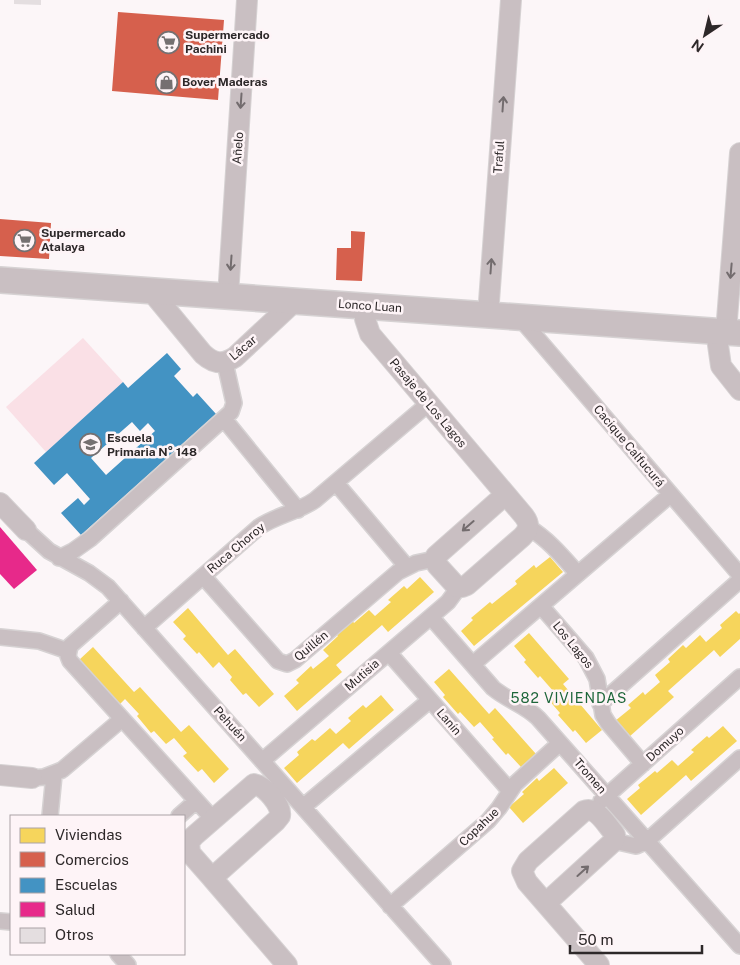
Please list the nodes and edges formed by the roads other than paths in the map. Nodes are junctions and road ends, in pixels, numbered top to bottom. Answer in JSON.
{"nodes":[{"id":1,"x":247,"y":0,"type":"edge"},
{"id":2,"x":511,"y":0,"type":"edge"},
{"id":3,"x":740,"y":153,"type":"edge"},
{"id":4,"x":0,"y":280,"type":"edge"},
{"id":5,"x":151,"y":291,"type":"junction"},
{"id":6,"x":228,"y":296,"type":"junction"},
{"id":7,"x":295,"y":301,"type":"junction"},
{"id":8,"x":365,"y":306,"type":"junction"},
{"id":9,"x":488,"y":315,"type":"junction"},
{"id":10,"x":519,"y":317,"type":"junction"},
{"id":11,"x":727,"y":332,"type":"edge"},
{"id":12,"x":224,"y":363,"type":"junction"},
{"id":13,"x":740,"y":390,"type":"edge"},
{"id":14,"x":428,"y":404,"type":"junction"},
{"id":15,"x":224,"y":419,"type":"junction"},
{"id":16,"x":336,"y":482,"type":"junction"},
{"id":17,"x":505,"y":495,"type":"junction"},
{"id":18,"x":670,"y":495,"type":"junction"},
{"id":19,"x":0,"y":503,"type":"edge"},
{"id":20,"x":298,"y":510,"type":"junction"},
{"id":21,"x":528,"y":527,"type":"junction"},
{"id":22,"x":26,"y":530,"type":"joint"},
{"id":23,"x":59,"y":558,"type":"junction"},
{"id":24,"x":435,"y":559,"type":"junction"},
{"id":25,"x":407,"y":567,"type":"junction"},
{"id":26,"x":578,"y":574,"type":"junction"},
{"id":27,"x":740,"y":575,"type":"edge"},
{"id":28,"x":203,"y":576,"type":"junction"},
{"id":29,"x":740,"y":580,"type":"edge"},
{"id":30,"x":459,"y":588,"type":"junction"},
{"id":31,"x":121,"y":601,"type":"junction"},
{"id":32,"x":540,"y":606,"type":"junction"},
{"id":33,"x":430,"y":617,"type":"junction"},
{"id":34,"x":144,"y":628,"type":"junction"},
{"id":35,"x":0,"y":637,"type":"edge"},
{"id":36,"x":68,"y":651,"type":"junction"},
{"id":37,"x":389,"y":653,"type":"junction"},
{"id":38,"x":473,"y":664,"type":"junction"},
{"id":39,"x":737,"y":686,"type":"edge"},
{"id":40,"x":430,"y":700,"type":"junction"},
{"id":41,"x":600,"y":704,"type":"junction"},
{"id":42,"x":122,"y":719,"type":"junction"},
{"id":43,"x":560,"y":743,"type":"junction"},
{"id":44,"x":740,"y":758,"type":"edge"},
{"id":45,"x":262,"y":761,"type":"junction"},
{"id":46,"x":642,"y":764,"type":"junction"},
{"id":47,"x":54,"y":774,"type":"junction"},
{"id":48,"x":0,"y":775,"type":"edge"},
{"id":49,"x":32,"y":778,"type":"joint"},
{"id":50,"x":510,"y":790,"type":"junction"},
{"id":51,"x":607,"y":796,"type":"junction"},
{"id":52,"x":196,"y":801,"type":"junction"},
{"id":53,"x":304,"y":807,"type":"junction"},
{"id":54,"x":590,"y":810,"type":"junction"},
{"id":55,"x":50,"y":815,"type":"edge"},
{"id":56,"x":181,"y":815,"type":"edge"},
{"id":57,"x":212,"y":819,"type":"junction"},
{"id":58,"x":614,"y":841,"type":"junction"},
{"id":59,"x":648,"y":841,"type":"junction"},
{"id":60,"x":212,"y":878,"type":"junction"},
{"id":61,"x":546,"y":903,"type":"junction"},
{"id":62,"x":390,"y":906,"type":"junction"},
{"id":63,"x":735,"y":929,"type":"edge"},
{"id":64,"x":740,"y":946,"type":"edge"},
{"id":65,"x":119,"y":955,"type":"edge"},
{"id":66,"x":128,"y":965,"type":"edge"},
{"id":67,"x":287,"y":965,"type":"edge"},
{"id":68,"x":443,"y":965,"type":"edge"},
{"id":69,"x":599,"y":965,"type":"edge"}],
"edges":[{"from":1,"to":6,"type":"street","name":"Añelo","one_way":true},
{"from":9,"to":2,"type":"street","name":"Traful","one_way":true},
{"from":3,"to":11,"type":"street","one_way":true},
{"from":4,"to":5,"type":"street","name":"Lonco Luan"},
{"from":5,"to":6,"type":"street","name":"Lonco Luan"},
{"from":5,"to":12,"type":"street","name":"Lácar"},
{"from":6,"to":7,"type":"street","name":"Lonco Luan"},
{"from":7,"to":8,"type":"street","name":"Lonco Luan"},
{"from":7,"to":12,"type":"street","name":"Lácar"},
{"from":8,"to":9,"type":"street","name":"Lonco Luan"},
{"from":8,"to":14,"type":"street","name":"Pasaje de Los Lagos"},
{"from":9,"to":10,"type":"street","name":"Lonco Luan"},
{"from":10,"to":11,"type":"street","name":"Lonco Luan"},
{"from":10,"to":18,"type":"street","name":"Cacique Calfucurá"},
{"from":11,"to":13,"type":"street"},
{"from":12,"to":15,"type":"street"},
{"from":14,"to":16,"type":"street","name":"Ruca Choroy"},
{"from":14,"to":17,"type":"street","name":"Pasaje de Los Lagos"},
{"from":15,"to":20,"type":"street"},
{"from":15,"to":23,"type":"street"},
{"from":16,"to":20,"type":"street","name":"Ruca Choroy"},
{"from":16,"to":25,"type":"street"},
{"from":17,"to":21,"type":"street","name":"Pasaje de Los Lagos"},
{"from":17,"to":24,"type":"street","one_way":true},
{"from":18,"to":26,"type":"street"},
{"from":18,"to":27,"type":"street","name":"Cacique Calfucurá"},
{"from":19,"to":22,"type":"street","name":"Pehuén"},
{"from":20,"to":28,"type":"street","name":"Ruca Choroy"},
{"from":21,"to":26,"type":"street"},
{"from":21,"to":30,"type":"street"},
{"from":22,"to":23,"type":"street","name":"Pehuén"},
{"from":23,"to":31,"type":"street","name":"Pehuén"},
{"from":24,"to":25,"type":"street","name":"Quillén"},
{"from":24,"to":30,"type":"street"},
{"from":25,"to":28,"type":"street","name":"Quillén"},
{"from":26,"to":32,"type":"street"},
{"from":28,"to":34,"type":"street","name":"Ruca Choroy"},
{"from":29,"to":41,"type":"street"},
{"from":30,"to":33,"type":"street","name":"Mutisia"},
{"from":31,"to":34,"type":"street","name":"Pehuén"},
{"from":31,"to":36,"type":"street"},
{"from":32,"to":38,"type":"street"},
{"from":32,"to":41,"type":"street","name":"Los Lagos"},
{"from":33,"to":37,"type":"street","name":"Mutisia"},
{"from":33,"to":38,"type":"street","name":"Tromen"},
{"from":34,"to":45,"type":"street","name":"Pehuén"},
{"from":35,"to":36,"type":"street"},
{"from":36,"to":42,"type":"street"},
{"from":37,"to":40,"type":"street","name":"Lanín"},
{"from":37,"to":45,"type":"street","name":"Mutisia"},
{"from":38,"to":43,"type":"street","name":"Tromen"},
{"from":39,"to":46,"type":"street","name":"Domuyo"},
{"from":40,"to":50,"type":"street","name":"Lanín"},
{"from":40,"to":53,"type":"street"},
{"from":41,"to":46,"type":"street","name":"Los Lagos"},
{"from":42,"to":47,"type":"street"},
{"from":42,"to":52,"type":"street"},
{"from":43,"to":50,"type":"street","name":"Copahue"},
{"from":43,"to":51,"type":"street","name":"Tromen"},
{"from":44,"to":59,"type":"street"},
{"from":45,"to":53,"type":"street","name":"Pehuén"},
{"from":46,"to":51,"type":"street","name":"Domuyo"},
{"from":47,"to":49,"type":"street"},
{"from":47,"to":55,"type":"street"},
{"from":48,"to":49,"type":"street"},
{"from":50,"to":62,"type":"street","name":"Copahue"},
{"from":51,"to":54,"type":"street","name":"Domuyo"},
{"from":51,"to":59,"type":"street","name":"Tromen"},
{"from":52,"to":56,"type":"street"},
{"from":52,"to":57,"type":"street"},
{"from":53,"to":62,"type":"street","name":"Pehuén"},
{"from":54,"to":58,"type":"street"},
{"from":54,"to":61,"type":"street"},
{"from":57,"to":60,"type":"street"},
{"from":57,"to":60,"type":"street"},
{"from":58,"to":59,"type":"street"},
{"from":61,"to":58,"type":"street","one_way":true},
{"from":59,"to":63,"type":"street","name":"Tromen"},
{"from":60,"to":67,"type":"street"},
{"from":61,"to":69,"type":"street"},
{"from":62,"to":68,"type":"street","name":"Pehuén"},
{"from":63,"to":64,"type":"street","name":"Tromen"},
{"from":65,"to":66,"type":"street"}]}
